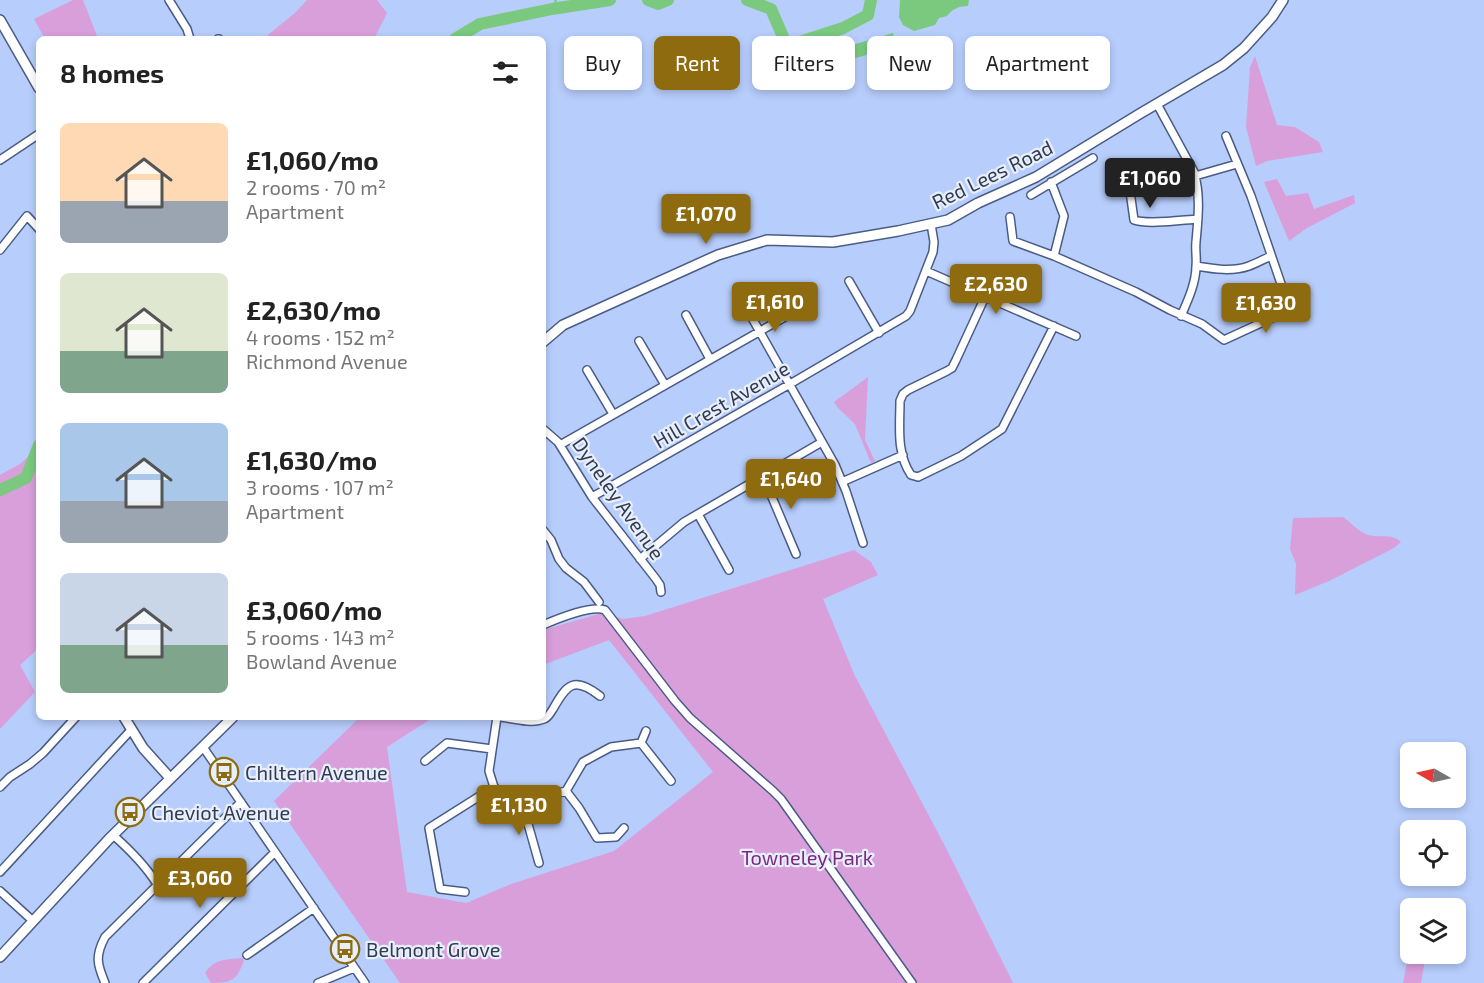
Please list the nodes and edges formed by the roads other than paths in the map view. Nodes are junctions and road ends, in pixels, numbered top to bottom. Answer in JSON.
{"nodes":[{"id":1,"x":169,"y":0,"type":"edge"},
{"id":2,"x":1283,"y":0,"type":"edge"},
{"id":3,"x":0,"y":20,"type":"edge"},
{"id":4,"x":189,"y":36,"type":"edge"},
{"id":5,"x":36,"y":83,"type":"edge"},
{"id":6,"x":1157,"y":104,"type":"junction"},
{"id":7,"x":36,"y":136,"type":"edge"},
{"id":8,"x":1226,"y":136,"type":"dead end"},
{"id":9,"x":0,"y":158,"type":"edge"},
{"id":10,"x":1093,"y":158,"type":"dead end"},
{"id":11,"x":1237,"y":164,"type":"junction"},
{"id":12,"x":1126,"y":172,"type":"dead end"},
{"id":13,"x":1196,"y":176,"type":"junction"},
{"id":14,"x":1051,"y":182,"type":"junction"},
{"id":15,"x":1031,"y":195,"type":"dead end"},
{"id":16,"x":1010,"y":217,"type":"dead end"},
{"id":17,"x":1198,"y":219,"type":"junction"},
{"id":18,"x":930,"y":224,"type":"junction"},
{"id":19,"x":36,"y":226,"type":"edge"},
{"id":20,"x":0,"y":250,"type":"edge"},
{"id":21,"x":1054,"y":256,"type":"junction"},
{"id":22,"x":1272,"y":256,"type":"junction"},
{"id":23,"x":1196,"y":266,"type":"junction"},
{"id":24,"x":926,"y":271,"type":"junction"},
{"id":25,"x":849,"y":281,"type":"dead end"},
{"id":26,"x":738,"y":293,"type":"dead end"},
{"id":27,"x":985,"y":297,"type":"junction"},
{"id":28,"x":806,"y":304,"type":"dead end"},
{"id":29,"x":1298,"y":306,"type":"dead end"},
{"id":30,"x":1290,"y":310,"type":"junction"},
{"id":31,"x":686,"y":315,"type":"dead end"},
{"id":32,"x":1182,"y":315,"type":"junction"},
{"id":33,"x":1054,"y":326,"type":"junction"},
{"id":34,"x":759,"y":330,"type":"junction"},
{"id":35,"x":879,"y":333,"type":"junction"},
{"id":36,"x":1077,"y":336,"type":"dead end"},
{"id":37,"x":546,"y":340,"type":"edge"},
{"id":38,"x":639,"y":341,"type":"dead end"},
{"id":39,"x":710,"y":358,"type":"junction"},
{"id":40,"x":587,"y":370,"type":"dead end"},
{"id":41,"x":790,"y":384,"type":"junction"},
{"id":42,"x":664,"y":385,"type":"junction"},
{"id":43,"x":613,"y":414,"type":"junction"},
{"id":44,"x":546,"y":431,"type":"edge"},
{"id":45,"x":822,"y":442,"type":"junction"},
{"id":46,"x":560,"y":445,"type":"junction"},
{"id":47,"x":903,"y":456,"type":"junction"},
{"id":48,"x":763,"y":476,"type":"junction"},
{"id":49,"x":842,"y":482,"type":"junction"},
{"id":50,"x":592,"y":497,"type":"junction"},
{"id":51,"x":698,"y":514,"type":"junction"},
{"id":52,"x":546,"y":534,"type":"edge"},
{"id":53,"x":863,"y":543,"type":"dead end"},
{"id":54,"x":796,"y":554,"type":"dead end"},
{"id":55,"x":640,"y":559,"type":"junction"},
{"id":56,"x":729,"y":570,"type":"dead end"},
{"id":57,"x":661,"y":592,"type":"dead end"},
{"id":58,"x":599,"y":602,"type":"dead end"},
{"id":59,"x":546,"y":624,"type":"edge"},
{"id":60,"x":600,"y":696,"type":"dead end"},
{"id":61,"x":546,"y":718,"type":"edge"},
{"id":62,"x":73,"y":720,"type":"edge"},
{"id":63,"x":126,"y":720,"type":"edge"},
{"id":64,"x":230,"y":720,"type":"edge"},
{"id":65,"x":498,"y":720,"type":"edge"},
{"id":66,"x":526,"y":720,"type":"edge"},
{"id":67,"x":542,"y":720,"type":"edge"},
{"id":68,"x":131,"y":730,"type":"junction"},
{"id":69,"x":646,"y":731,"type":"dead end"},
{"id":70,"x":641,"y":743,"type":"junction"},
{"id":71,"x":203,"y":747,"type":"junction"},
{"id":72,"x":492,"y":749,"type":"junction"},
{"id":73,"x":425,"y":761,"type":"dead end"},
{"id":74,"x":170,"y":778,"type":"junction"},
{"id":75,"x":671,"y":781,"type":"dead end"},
{"id":76,"x":0,"y":787,"type":"edge"},
{"id":77,"x":494,"y":787,"type":"junction"},
{"id":78,"x":566,"y":791,"type":"junction"},
{"id":79,"x":241,"y":802,"type":"junction"},
{"id":80,"x":524,"y":802,"type":"junction"},
{"id":81,"x":624,"y":828,"type":"dead end"},
{"id":82,"x":113,"y":835,"type":"junction"},
{"id":83,"x":275,"y":852,"type":"junction"},
{"id":84,"x":539,"y":863,"type":"dead end"},
{"id":85,"x":0,"y":873,"type":"edge"},
{"id":86,"x":158,"y":884,"type":"junction"},
{"id":87,"x":0,"y":891,"type":"edge"},
{"id":88,"x":465,"y":892,"type":"dead end"},
{"id":89,"x":314,"y":908,"type":"junction"},
{"id":90,"x":33,"y":921,"type":"junction"},
{"id":91,"x":247,"y":955,"type":"dead end"},
{"id":92,"x":0,"y":957,"type":"edge"},
{"id":93,"x":354,"y":968,"type":"junction"},
{"id":94,"x":105,"y":983,"type":"edge"},
{"id":95,"x":143,"y":983,"type":"edge"},
{"id":96,"x":318,"y":983,"type":"edge"},
{"id":97,"x":365,"y":983,"type":"edge"},
{"id":98,"x":912,"y":983,"type":"edge"}],
"edges":[{"from":1,"to":4,"type":"street"},
{"from":2,"to":6,"type":"street","name":"Red Lees Road"},
{"from":3,"to":5,"type":"street"},
{"from":6,"to":13,"type":"street"},
{"from":6,"to":18,"type":"street","name":"Red Lees Road"},
{"from":7,"to":9,"type":"street"},
{"from":8,"to":11,"type":"street"},
{"from":10,"to":14,"type":"street"},
{"from":11,"to":13,"type":"street"},
{"from":11,"to":22,"type":"street"},
{"from":12,"to":17,"type":"street"},
{"from":13,"to":17,"type":"street"},
{"from":14,"to":15,"type":"street"},
{"from":14,"to":21,"type":"street"},
{"from":16,"to":21,"type":"street"},
{"from":17,"to":23,"type":"street"},
{"from":18,"to":24,"type":"street","name":"Hill Crest Avenue"},
{"from":18,"to":37,"type":"street","name":"Red Lees Road"},
{"from":19,"to":20,"type":"street"},
{"from":21,"to":32,"type":"street"},
{"from":22,"to":23,"type":"street"},
{"from":22,"to":30,"type":"street"},
{"from":23,"to":32,"type":"street"},
{"from":24,"to":27,"type":"street"},
{"from":24,"to":35,"type":"street","name":"Hill Crest Avenue"},
{"from":25,"to":35,"type":"street"},
{"from":26,"to":34,"type":"street"},
{"from":27,"to":33,"type":"street"},
{"from":27,"to":47,"type":"street"},
{"from":28,"to":34,"type":"street"},
{"from":29,"to":30,"type":"street"},
{"from":30,"to":32,"type":"street"},
{"from":31,"to":39,"type":"street"},
{"from":33,"to":36,"type":"street"},
{"from":33,"to":47,"type":"street"},
{"from":34,"to":39,"type":"street"},
{"from":34,"to":41,"type":"street"},
{"from":35,"to":41,"type":"street","name":"Hill Crest Avenue"},
{"from":38,"to":42,"type":"street"},
{"from":39,"to":42,"type":"street"},
{"from":40,"to":43,"type":"street"},
{"from":41,"to":45,"type":"street"},
{"from":41,"to":50,"type":"street","name":"Hill Crest Avenue"},
{"from":42,"to":43,"type":"street"},
{"from":43,"to":46,"type":"street"},
{"from":44,"to":46,"type":"street","name":"Dyneley Avenue"},
{"from":45,"to":48,"type":"street"},
{"from":45,"to":49,"type":"street"},
{"from":46,"to":50,"type":"street","name":"Dyneley Avenue"},
{"from":47,"to":49,"type":"street"},
{"from":48,"to":51,"type":"street"},
{"from":48,"to":54,"type":"street"},
{"from":49,"to":53,"type":"street"},
{"from":50,"to":55,"type":"street","name":"Dyneley Avenue"},
{"from":51,"to":55,"type":"street"},
{"from":51,"to":56,"type":"street"},
{"from":52,"to":58,"type":"street"},
{"from":55,"to":57,"type":"street","name":"Dyneley Avenue"},
{"from":59,"to":98,"type":"street"},
{"from":60,"to":61,"type":"street"},
{"from":62,"to":76,"type":"street"},
{"from":63,"to":68,"type":"street"},
{"from":64,"to":71,"type":"street"},
{"from":65,"to":72,"type":"street"},
{"from":66,"to":67,"type":"street"},
{"from":68,"to":74,"type":"street"},
{"from":68,"to":85,"type":"street"},
{"from":69,"to":70,"type":"street"},
{"from":70,"to":75,"type":"street"},
{"from":70,"to":78,"type":"street"},
{"from":71,"to":74,"type":"street"},
{"from":71,"to":79,"type":"street"},
{"from":72,"to":73,"type":"street"},
{"from":72,"to":77,"type":"street"},
{"from":74,"to":82,"type":"street"},
{"from":77,"to":80,"type":"street"},
{"from":77,"to":88,"type":"street"},
{"from":78,"to":80,"type":"street"},
{"from":78,"to":81,"type":"street"},
{"from":79,"to":83,"type":"street"},
{"from":79,"to":86,"type":"street"},
{"from":80,"to":84,"type":"street"},
{"from":82,"to":86,"type":"street"},
{"from":82,"to":90,"type":"street"},
{"from":83,"to":89,"type":"street"},
{"from":83,"to":95,"type":"street"},
{"from":86,"to":94,"type":"street"},
{"from":87,"to":90,"type":"street"},
{"from":89,"to":91,"type":"street"},
{"from":89,"to":93,"type":"street"},
{"from":90,"to":92,"type":"street"},
{"from":93,"to":96,"type":"street"},
{"from":93,"to":97,"type":"street"}]}
